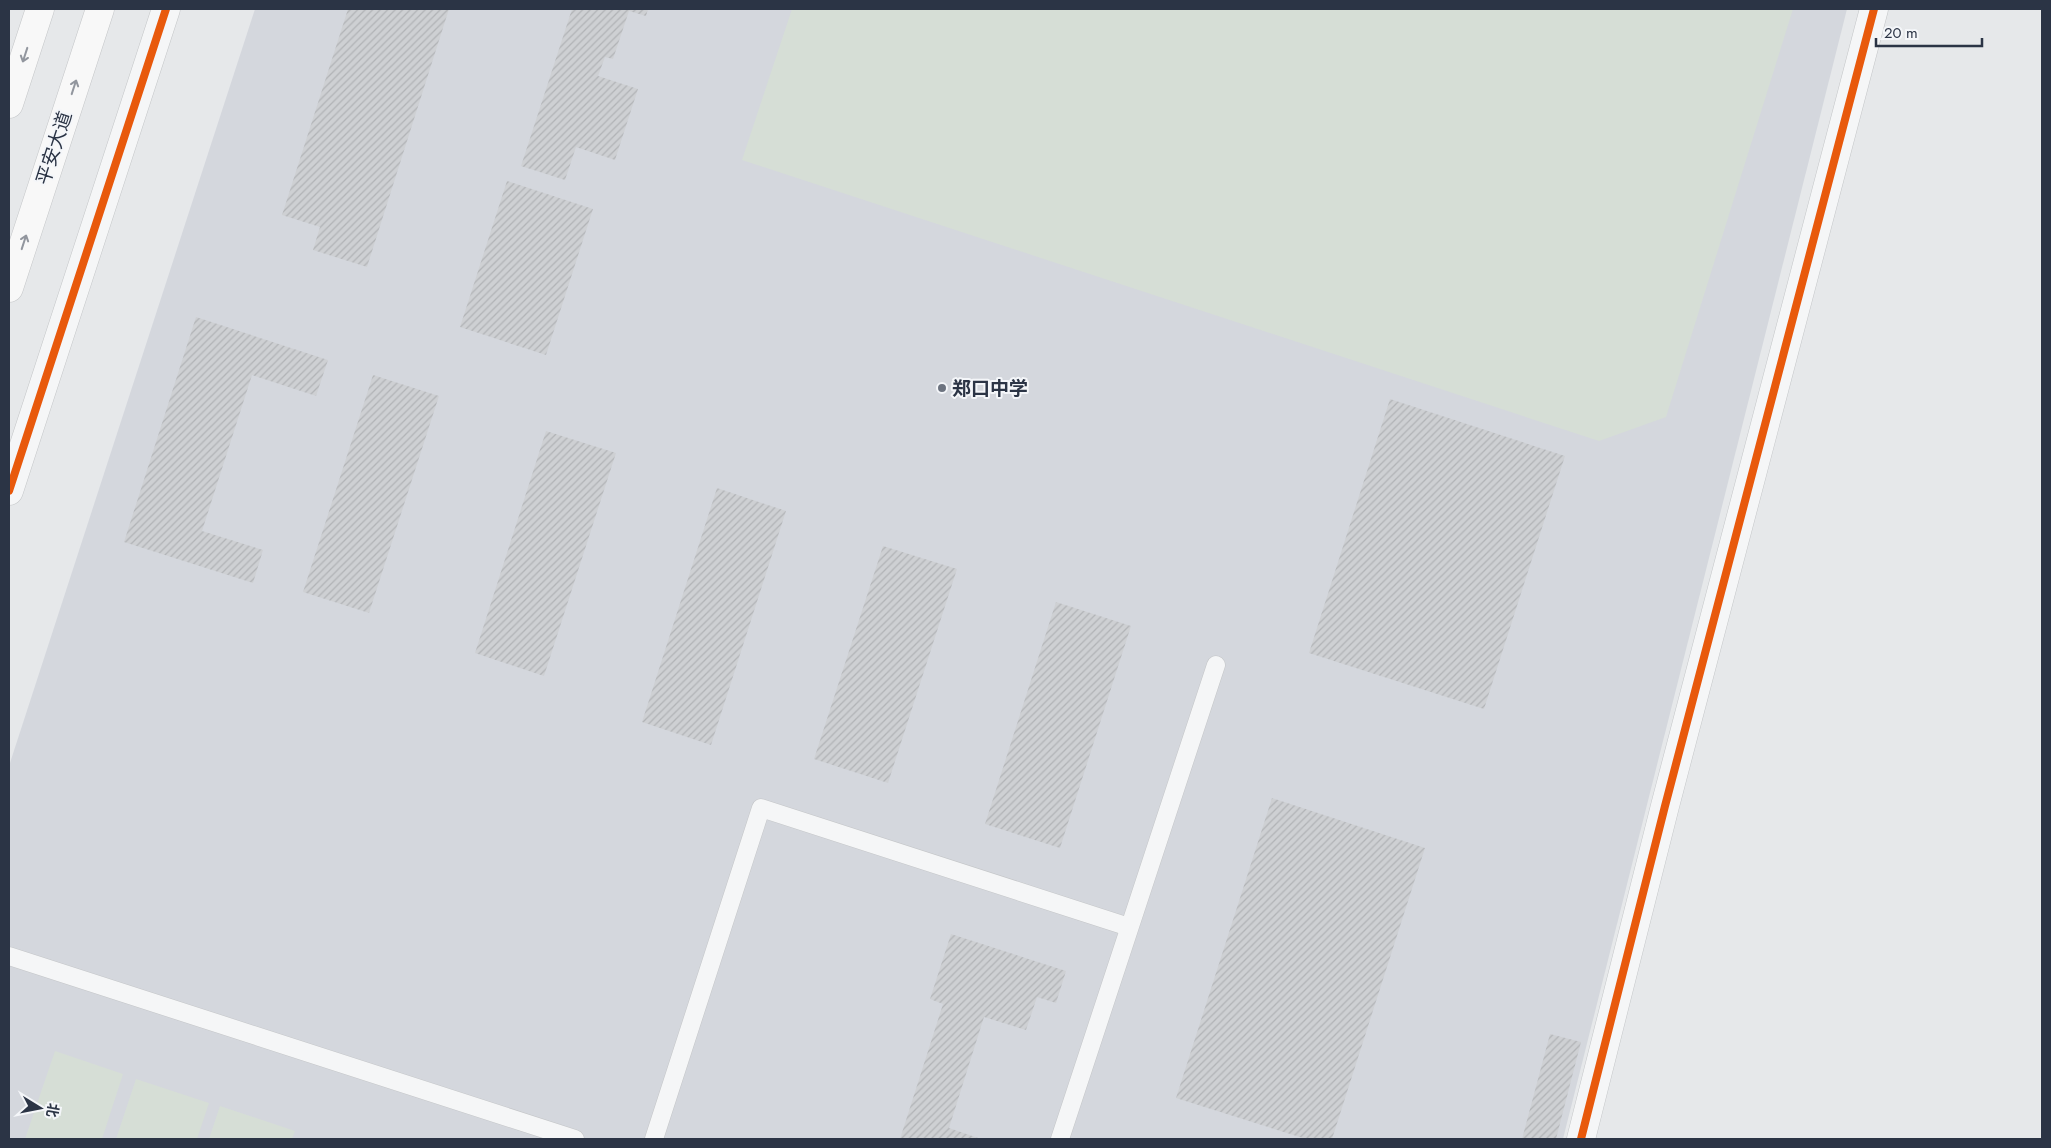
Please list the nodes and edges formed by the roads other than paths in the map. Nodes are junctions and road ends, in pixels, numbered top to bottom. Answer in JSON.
{"nodes":[{"id":1,"x":40,"y":9,"type":"edge"},
{"id":2,"x":100,"y":9,"type":"edge"},
{"id":3,"x":166,"y":9,"type":"edge"},
{"id":4,"x":1874,"y":9,"type":"edge"},
{"id":5,"x":9,"y":104,"type":"edge"},
{"id":6,"x":9,"y":288,"type":"edge"},
{"id":7,"x":9,"y":491,"type":"edge"},
{"id":8,"x":1216,"y":665,"type":"dead end"},
{"id":9,"x":1129,"y":927,"type":"junction"},
{"id":10,"x":9,"y":956,"type":"edge"},
{"id":11,"x":575,"y":1139,"type":"edge"},
{"id":12,"x":654,"y":1139,"type":"edge"},
{"id":13,"x":1060,"y":1139,"type":"edge"},
{"id":14,"x":1581,"y":1139,"type":"edge"}],
"edges":[{"from":1,"to":5,"type":"main road","one_way":true},
{"from":6,"to":2,"type":"main road","name":"平安大道","one_way":true},
{"from":3,"to":7,"type":"street"},
{"from":4,"to":14,"type":"street"},
{"from":8,"to":9,"type":"lane"},
{"from":9,"to":12,"type":"lane"},
{"from":9,"to":13,"type":"lane"},
{"from":10,"to":11,"type":"lane"}]}
